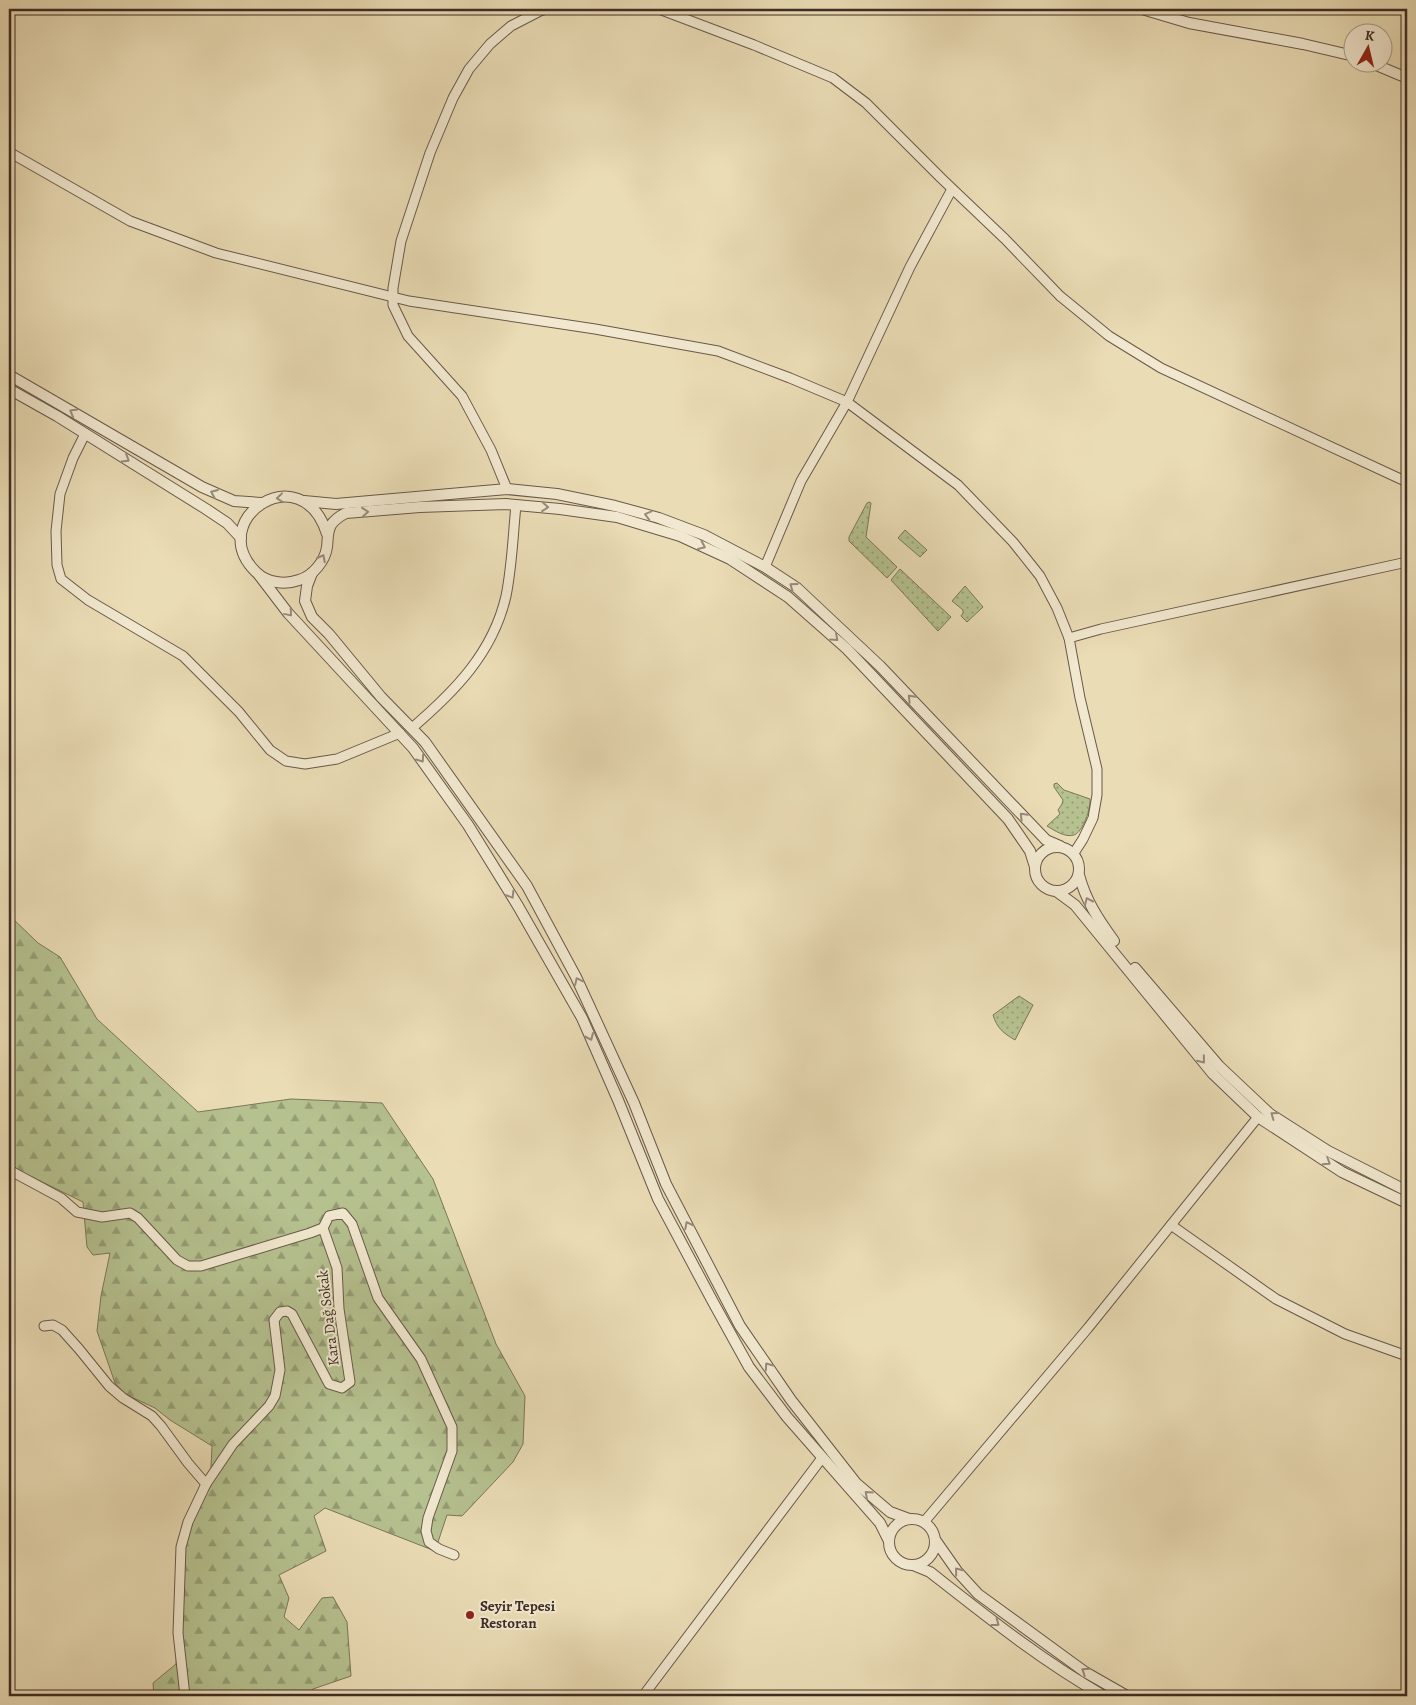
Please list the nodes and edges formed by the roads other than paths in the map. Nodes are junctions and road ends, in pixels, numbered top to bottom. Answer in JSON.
{"nodes":[{"id":1,"x":547,"y":9,"type":"edge"},
{"id":2,"x":659,"y":9,"type":"edge"},
{"id":3,"x":1142,"y":9,"type":"edge"},
{"id":4,"x":1344,"y":54,"type":"edge"},
{"id":5,"x":1393,"y":72,"type":"edge"},
{"id":6,"x":1407,"y":78,"type":"edge"},
{"id":7,"x":9,"y":152,"type":"edge"},
{"id":8,"x":952,"y":189,"type":"junction"},
{"id":9,"x":393,"y":298,"type":"junction"},
{"id":10,"x":9,"y":375,"type":"edge"},
{"id":11,"x":9,"y":389,"type":"edge"},
{"id":12,"x":847,"y":402,"type":"junction"},
{"id":13,"x":85,"y":434,"type":"junction"},
{"id":14,"x":1407,"y":482,"type":"edge"},
{"id":15,"x":507,"y":489,"type":"junction"},
{"id":16,"x":302,"y":500,"type":"junction"},
{"id":17,"x":261,"y":503,"type":"junction"},
{"id":18,"x":516,"y":505,"type":"junction"},
{"id":19,"x":327,"y":534,"type":"junction"},
{"id":20,"x":241,"y":538,"type":"junction"},
{"id":21,"x":1407,"y":562,"type":"edge"},
{"id":22,"x":765,"y":567,"type":"junction"},
{"id":23,"x":312,"y":573,"type":"junction"},
{"id":24,"x":259,"y":575,"type":"junction"},
{"id":25,"x":1069,"y":638,"type":"junction"},
{"id":26,"x":412,"y":728,"type":"junction"},
{"id":27,"x":400,"y":734,"type":"junction"},
{"id":28,"x":1060,"y":846,"type":"junction"},
{"id":29,"x":1074,"y":853,"type":"junction"},
{"id":30,"x":1035,"y":867,"type":"junction"},
{"id":31,"x":1079,"y":875,"type":"junction"},
{"id":32,"x":1056,"y":891,"type":"junction"},
{"id":33,"x":1258,"y":1117,"type":"junction"},
{"id":34,"x":9,"y":1170,"type":"edge"},
{"id":35,"x":1407,"y":1191,"type":"edge"},
{"id":36,"x":1407,"y":1203,"type":"edge"},
{"id":37,"x":1171,"y":1225,"type":"junction"},
{"id":38,"x":323,"y":1228,"type":"junction"},
{"id":39,"x":44,"y":1326,"type":"dead end"},
{"id":40,"x":1407,"y":1356,"type":"edge"},
{"id":41,"x":822,"y":1458,"type":"junction"},
{"id":42,"x":206,"y":1484,"type":"junction"},
{"id":43,"x":909,"y":1519,"type":"junction"},
{"id":44,"x":924,"y":1522,"type":"junction"},
{"id":45,"x":936,"y":1540,"type":"junction"},
{"id":46,"x":889,"y":1541,"type":"junction"},
{"id":47,"x":454,"y":1555,"type":"dead end"},
{"id":48,"x":913,"y":1565,"type":"junction"},
{"id":49,"x":185,"y":1696,"type":"edge"},
{"id":50,"x":643,"y":1696,"type":"edge"},
{"id":51,"x":1104,"y":1696,"type":"edge"},
{"id":52,"x":1126,"y":1696,"type":"edge"}],
"edges":[{"from":1,"to":9,"type":"street"},
{"from":2,"to":8,"type":"street"},
{"from":3,"to":4,"type":"street"},
{"from":5,"to":6,"type":"street"},
{"from":7,"to":9,"type":"street"},
{"from":8,"to":12,"type":"street"},
{"from":8,"to":14,"type":"street"},
{"from":9,"to":12,"type":"street"},
{"from":9,"to":15,"type":"street"},
{"from":17,"to":10,"type":"street","one_way":true},
{"from":11,"to":13,"type":"street"},
{"from":12,"to":22,"type":"street"},
{"from":12,"to":25,"type":"street"},
{"from":13,"to":20,"type":"street","one_way":true},
{"from":13,"to":27,"type":"street"},
{"from":15,"to":16,"type":"street"},
{"from":22,"to":15,"type":"street","one_way":true},
{"from":16,"to":17,"type":"street","one_way":true},
{"from":16,"to":19,"type":"street"},
{"from":17,"to":20,"type":"street"},
{"from":19,"to":18,"type":"street","one_way":true},
{"from":18,"to":26,"type":"street"},
{"from":18,"to":30,"type":"street","one_way":true},
{"from":23,"to":19,"type":"street","one_way":true},
{"from":20,"to":24,"type":"street"},
{"from":21,"to":25,"type":"street"},
{"from":28,"to":22,"type":"street","one_way":true},
{"from":23,"to":24,"type":"street"},
{"from":23,"to":26,"type":"street"},
{"from":24,"to":27,"type":"street","one_way":true},
{"from":25,"to":29,"type":"street"},
{"from":43,"to":26,"type":"street","one_way":true},
{"from":27,"to":41,"type":"street","one_way":true},
{"from":28,"to":29,"type":"street"},
{"from":28,"to":30,"type":"street"},
{"from":29,"to":31,"type":"street"},
{"from":30,"to":32,"type":"street"},
{"from":31,"to":32,"type":"street"},
{"from":35,"to":31,"type":"street","one_way":true},
{"from":32,"to":33,"type":"street","one_way":true},
{"from":33,"to":36,"type":"street","one_way":true},
{"from":33,"to":37,"type":"street"},
{"from":34,"to":38,"type":"street"},
{"from":37,"to":40,"type":"street"},
{"from":37,"to":44,"type":"street"},
{"from":38,"to":42,"type":"street","name":"Kara Dağ Sokak"},
{"from":38,"to":47,"type":"street"},
{"from":39,"to":42,"type":"street"},
{"from":41,"to":46,"type":"street"},
{"from":41,"to":50,"type":"street"},
{"from":42,"to":49,"type":"street","name":"Kara Dağ Sokak"},
{"from":43,"to":44,"type":"street"},
{"from":43,"to":46,"type":"street"},
{"from":44,"to":45,"type":"street"},
{"from":45,"to":48,"type":"street"},
{"from":52,"to":45,"type":"street","one_way":true},
{"from":46,"to":48,"type":"street"},
{"from":48,"to":51,"type":"street","one_way":true}]}
